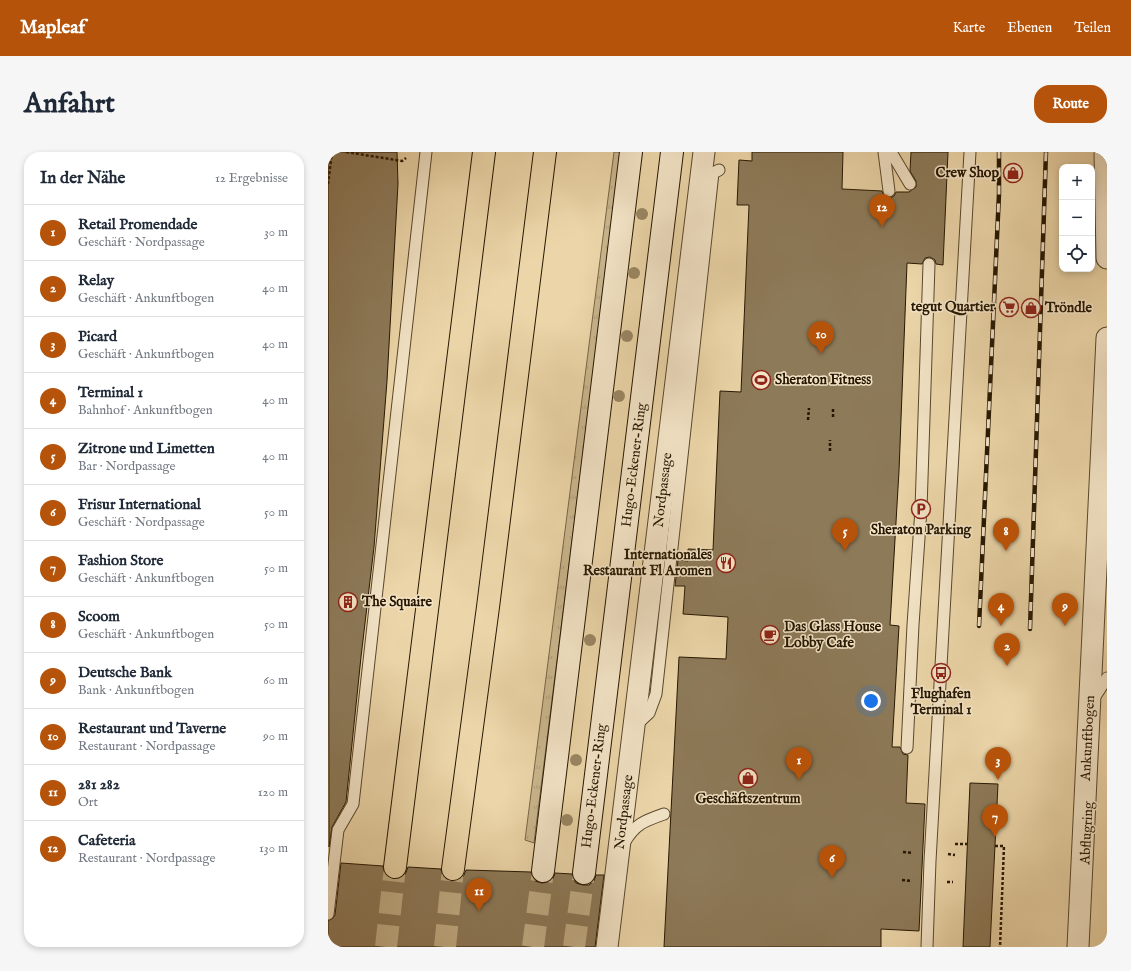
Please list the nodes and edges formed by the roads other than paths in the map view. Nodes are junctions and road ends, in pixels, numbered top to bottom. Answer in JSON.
{"nodes":[{"id":1,"x":426,"y":152,"type":"edge"},
{"id":2,"x":484,"y":152,"type":"edge"},
{"id":3,"x":545,"y":152,"type":"edge"},
{"id":4,"x":631,"y":152,"type":"edge"},
{"id":5,"x":672,"y":152,"type":"edge"},
{"id":6,"x":704,"y":152,"type":"edge"},
{"id":7,"x":884,"y":152,"type":"edge"},
{"id":8,"x":891,"y":152,"type":"edge"},
{"id":9,"x":970,"y":152,"type":"edge"},
{"id":10,"x":1105,"y":152,"type":"edge"},
{"id":11,"x":719,"y":170,"type":"dead end"},
{"id":12,"x":910,"y":184,"type":"dead end"},
{"id":13,"x":890,"y":191,"type":"dead end"},
{"id":14,"x":1107,"y":258,"type":"edge"},
{"id":15,"x":929,"y":264,"type":"dead end"},
{"id":16,"x":1107,"y":338,"type":"edge"},
{"id":17,"x":1107,"y":454,"type":"edge"},
{"id":18,"x":1107,"y":678,"type":"edge"},
{"id":19,"x":1094,"y":698,"type":"junction"},
{"id":20,"x":635,"y":726,"type":"junction"},
{"id":21,"x":907,"y":748,"type":"dead end"},
{"id":22,"x":664,"y":814,"type":"dead end"},
{"id":23,"x":619,"y":850,"type":"junction"},
{"id":24,"x":396,"y":867,"type":"tunnel mouth"},
{"id":25,"x":453,"y":869,"type":"tunnel mouth"},
{"id":26,"x":543,"y":871,"type":"tunnel mouth"},
{"id":27,"x":584,"y":873,"type":"tunnel mouth"},
{"id":28,"x":328,"y":914,"type":"edge"},
{"id":29,"x":607,"y":947,"type":"edge"},
{"id":30,"x":927,"y":947,"type":"edge"},
{"id":31,"x":1078,"y":947,"type":"edge"},
{"id":32,"x":1082,"y":947,"type":"edge"}],
"edges":[{"from":1,"to":28,"type":"lane"},
{"from":2,"to":24,"type":"highway"},
{"from":3,"to":25,"type":"highway"},
{"from":4,"to":26,"type":"street"},
{"from":5,"to":27,"type":"street","name":"Hugo-Eckener-Ring"},
{"from":6,"to":20,"type":"street","name":"Nordpassage"},
{"from":7,"to":13,"type":"lane"},
{"from":8,"to":12,"type":"lane"},
{"from":9,"to":30,"type":"lane"},
{"from":10,"to":14,"type":"street"},
{"from":11,"to":20,"type":"lane"},
{"from":15,"to":21,"type":"lane"},
{"from":16,"to":31,"type":"street","name":"Ankunftbogen"},
{"from":17,"to":19,"type":"street","name":"Abflugring"},
{"from":18,"to":19,"type":"lane"},
{"from":19,"to":32,"type":"street","name":"Abflugring"},
{"from":20,"to":23,"type":"street","name":"Nordpassage"},
{"from":22,"to":23,"type":"lane"},
{"from":23,"to":29,"type":"street","name":"Nordpassage"}]}
